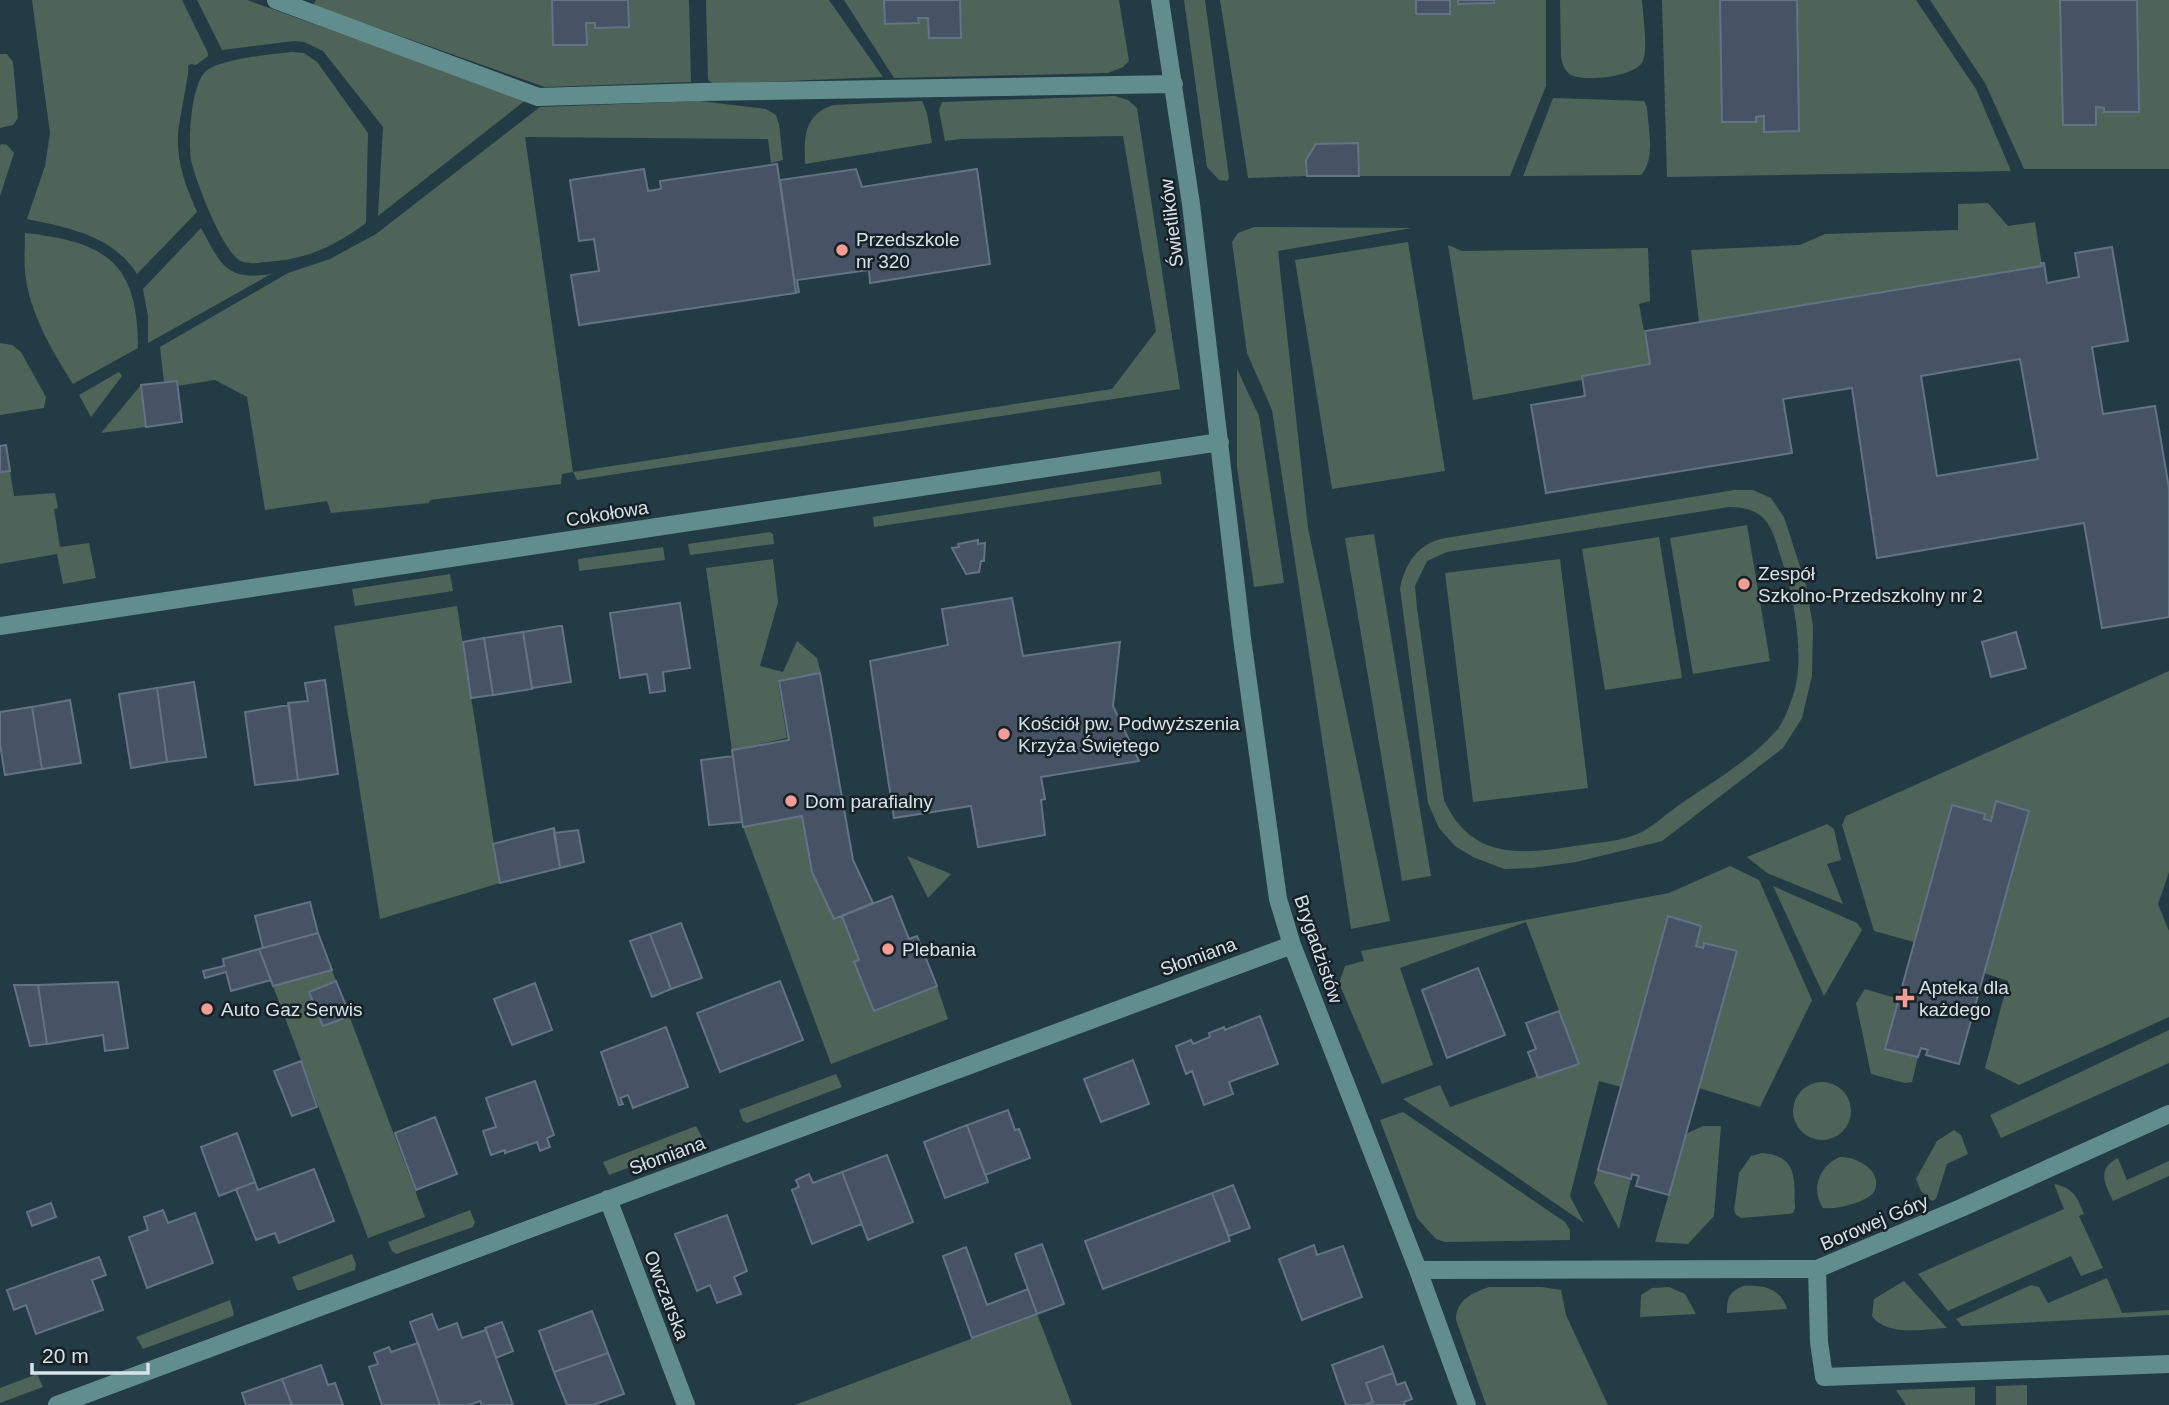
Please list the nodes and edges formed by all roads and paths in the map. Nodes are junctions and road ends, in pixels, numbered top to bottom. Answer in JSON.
{"nodes":[{"id":1,"x":276,"y":0,"type":"edge"},
{"id":2,"x":1160,"y":0,"type":"edge"},
{"id":3,"x":1174,"y":84,"type":"junction"},
{"id":4,"x":1220,"y":442,"type":"junction"},
{"id":5,"x":0,"y":626,"type":"edge"},
{"id":6,"x":1292,"y":945,"type":"junction"},
{"id":7,"x":2169,"y":1114,"type":"edge"},
{"id":8,"x":608,"y":1199,"type":"junction"},
{"id":9,"x":1816,"y":1269,"type":"junction"},
{"id":10,"x":1418,"y":1270,"type":"junction"},
{"id":11,"x":2169,"y":1364,"type":"edge"},
{"id":12,"x":57,"y":1405,"type":"edge"},
{"id":13,"x":686,"y":1405,"type":"edge"},
{"id":14,"x":1467,"y":1405,"type":"edge"}],
"edges":[{"from":1,"to":3,"type":"street"},
{"from":2,"to":3,"type":"street","name":"Świetlików"},
{"from":3,"to":4,"type":"street","name":"Świetlików"},
{"from":4,"to":5,"type":"street","name":"Cokołowa"},
{"from":4,"to":6,"type":"street","name":"Brygadzistów"},
{"from":6,"to":8,"type":"street","name":"Słomiana"},
{"from":6,"to":10,"type":"street","name":"Brygadzistów"},
{"from":7,"to":9,"type":"street","name":"Borowej Góry"},
{"from":8,"to":12,"type":"street","name":"Słomiana"},
{"from":8,"to":13,"type":"street","name":"Owczarska"},
{"from":9,"to":10,"type":"street"},
{"from":9,"to":11,"type":"street","name":"Borowej Góry"},
{"from":10,"to":14,"type":"street","name":"Brygadzistów"}]}
